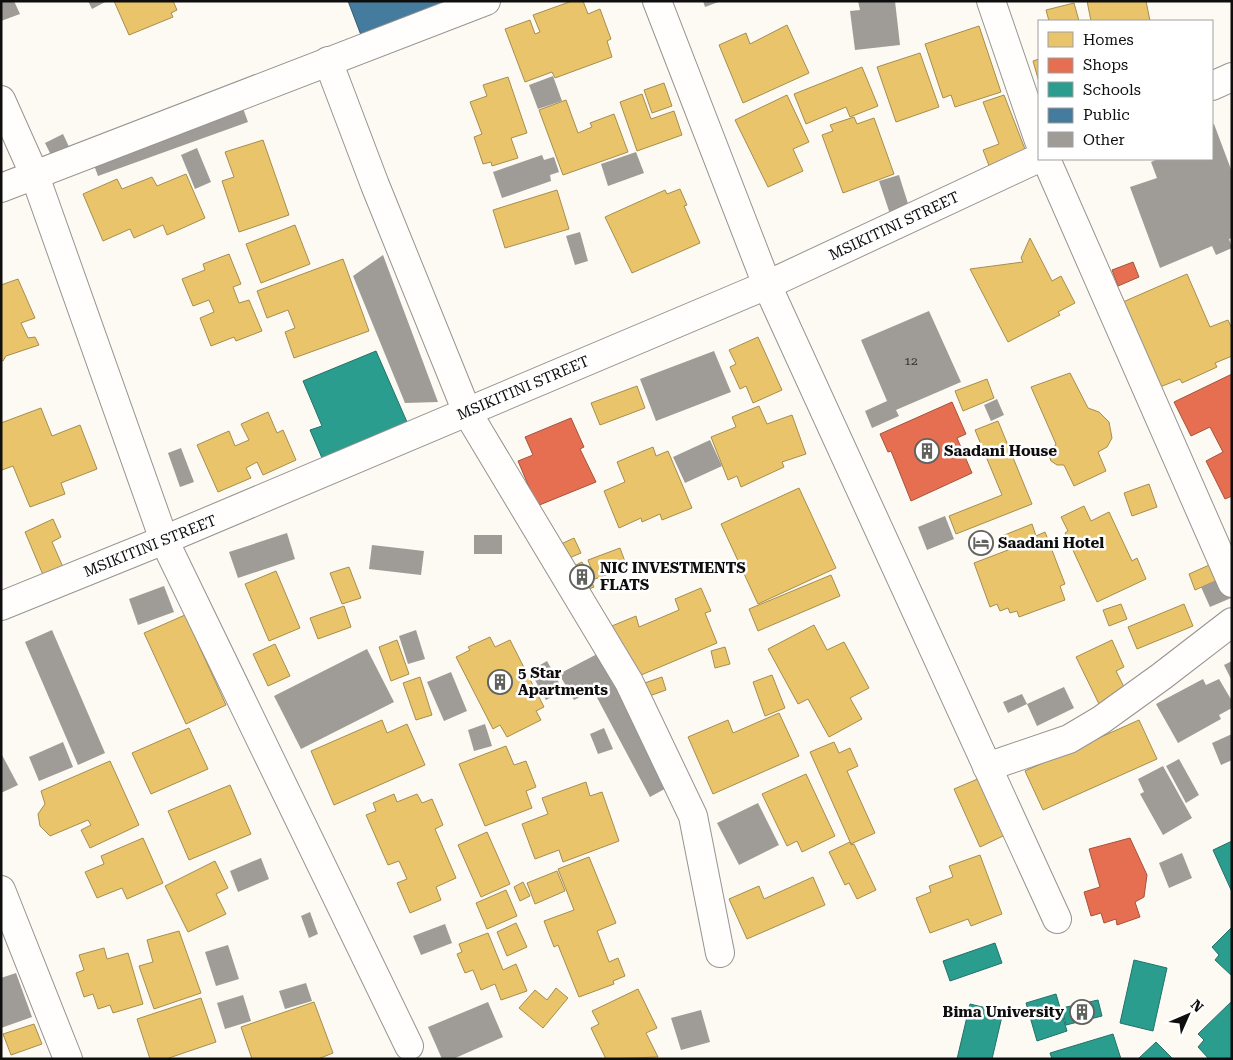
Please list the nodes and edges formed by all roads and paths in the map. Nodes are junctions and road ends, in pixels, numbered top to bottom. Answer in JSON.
{"nodes":[{"id":1,"x":486,"y":1,"type":"edge"},
{"id":2,"x":657,"y":1,"type":"edge"},
{"id":3,"x":991,"y":1,"type":"edge"},
{"id":4,"x":328,"y":61,"type":"junction"},
{"id":5,"x":1232,"y":77,"type":"edge"},
{"id":6,"x":1213,"y":86,"type":"edge"},
{"id":7,"x":1,"y":100,"type":"edge"},
{"id":8,"x":1038,"y":138,"type":"edge"},
{"id":9,"x":1038,"y":158,"type":"edge"},
{"id":10,"x":1046,"y":160,"type":"edge"},
{"id":11,"x":35,"y":176,"type":"junction"},
{"id":12,"x":1,"y":188,"type":"edge"},
{"id":13,"x":767,"y":285,"type":"junction"},
{"id":14,"x":467,"y":412,"type":"junction"},
{"id":15,"x":164,"y":540,"type":"junction"},
{"id":16,"x":1232,"y":583,"type":"edge"},
{"id":17,"x":1,"y":606,"type":"edge"},
{"id":18,"x":1232,"y":622,"type":"edge"},
{"id":19,"x":987,"y":767,"type":"junction"},
{"id":20,"x":4,"y":906,"type":"edge"},
{"id":21,"x":1057,"y":919,"type":"dead end"},
{"id":22,"x":720,"y":953,"type":"dead end"},
{"id":23,"x":409,"y":1046,"type":"dead end"},
{"id":24,"x":68,"y":1059,"type":"edge"}],
"edges":[{"from":1,"to":4,"type":"street"},
{"from":2,"to":13,"type":"street"},
{"from":3,"to":8,"type":"street"},
{"from":4,"to":11,"type":"street"},
{"from":4,"to":14,"type":"street"},
{"from":5,"to":6,"type":"street"},
{"from":7,"to":11,"type":"street"},
{"from":9,"to":13,"type":"street","name":"MSIKITINI STREET"},
{"from":10,"to":16,"type":"street"},
{"from":11,"to":12,"type":"street"},
{"from":11,"to":15,"type":"street"},
{"from":13,"to":14,"type":"street","name":"MSIKITINI STREET"},
{"from":13,"to":19,"type":"street"},
{"from":14,"to":15,"type":"street","name":"MSIKITINI STREET"},
{"from":14,"to":22,"type":"street"},
{"from":15,"to":17,"type":"street","name":"MSIKITINI STREET"},
{"from":15,"to":23,"type":"street"},
{"from":18,"to":19,"type":"street"},
{"from":19,"to":21,"type":"street"},
{"from":20,"to":24,"type":"street"}]}
